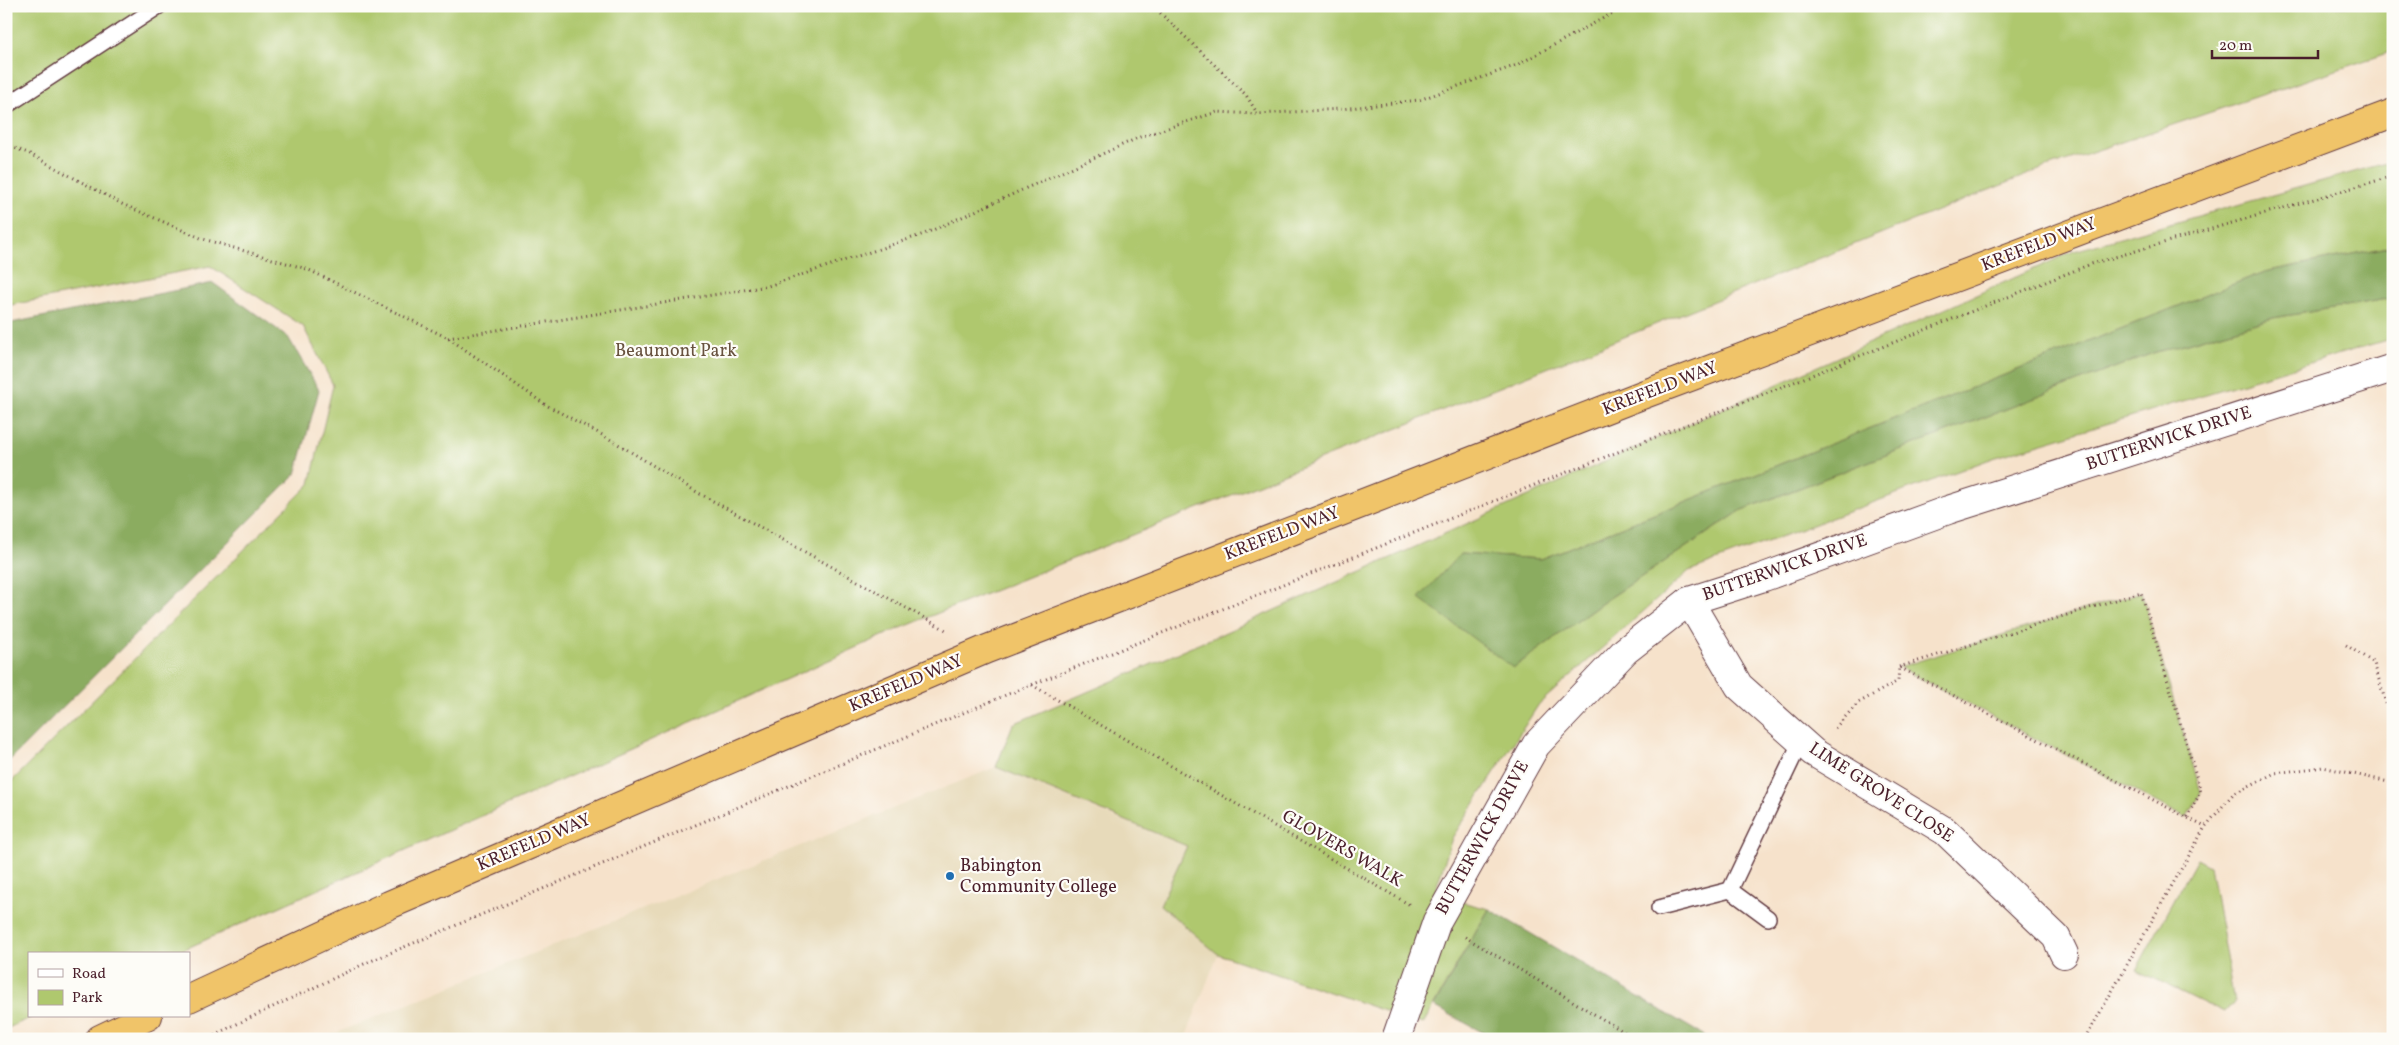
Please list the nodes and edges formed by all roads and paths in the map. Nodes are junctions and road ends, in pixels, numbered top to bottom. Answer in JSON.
{"nodes":[{"id":1,"x":159,"y":6,"type":"edge"},
{"id":2,"x":1153,"y":6,"type":"edge"},
{"id":3,"x":1626,"y":6,"type":"edge"},
{"id":4,"x":6,"y":106,"type":"edge"},
{"id":5,"x":2393,"y":113,"type":"edge"},
{"id":6,"x":1257,"y":114,"type":"junction"},
{"id":7,"x":6,"y":145,"type":"edge"},
{"id":8,"x":2393,"y":176,"type":"edge"},
{"id":9,"x":448,"y":338,"type":"junction"},
{"id":10,"x":2393,"y":368,"type":"edge"},
{"id":11,"x":1689,"y":601,"type":"junction"},
{"id":12,"x":954,"y":628,"type":"dead end"},
{"id":13,"x":2346,"y":645,"type":"dead end"},
{"id":14,"x":1899,"y":667,"type":"junction"},
{"id":15,"x":1032,"y":685,"type":"junction"},
{"id":16,"x":2393,"y":727,"type":"edge"},
{"id":17,"x":1807,"y":747,"type":"junction"},
{"id":18,"x":2393,"y":772,"type":"edge"},
{"id":19,"x":2393,"y":783,"type":"edge"},
{"id":20,"x":2186,"y":818,"type":"junction"},
{"id":21,"x":2205,"y":827,"type":"junction"},
{"id":22,"x":1730,"y":890,"type":"junction"},
{"id":23,"x":1659,"y":908,"type":"dead end"},
{"id":24,"x":1768,"y":918,"type":"dead end"},
{"id":25,"x":1437,"y":921,"type":"junction"},
{"id":26,"x":2064,"y":954,"type":"dead end"},
{"id":27,"x":190,"y":998,"type":"edge"},
{"id":28,"x":144,"y":1018,"type":"edge"},
{"id":29,"x":100,"y":1039,"type":"edge"},
{"id":30,"x":205,"y":1039,"type":"edge"},
{"id":31,"x":1396,"y":1039,"type":"edge"},
{"id":32,"x":1636,"y":1039,"type":"edge"},
{"id":33,"x":2085,"y":1039,"type":"edge"}],
"edges":[{"from":1,"to":4,"type":"lane"},
{"from":2,"to":6,"type":"path"},
{"from":3,"to":6,"type":"path"},
{"from":5,"to":27,"type":"highway","name":"KREFELD WAY"},
{"from":6,"to":9,"type":"path"},
{"from":7,"to":9,"type":"path"},
{"from":8,"to":15,"type":"path"},
{"from":9,"to":12,"type":"path"},
{"from":10,"to":11,"type":"street","name":"BUTTERWICK DRIVE"},
{"from":11,"to":17,"type":"street","name":"LIME GROVE CLOSE"},
{"from":11,"to":25,"type":"street","name":"BUTTERWICK DRIVE"},
{"from":13,"to":16,"type":"path"},
{"from":14,"to":17,"type":"path"},
{"from":14,"to":20,"type":"path"},
{"from":14,"to":20,"type":"path"},
{"from":15,"to":25,"type":"path","name":"GLOVERS WALK"},
{"from":15,"to":30,"type":"path"},
{"from":17,"to":22,"type":"lane"},
{"from":17,"to":26,"type":"street","name":"LIME GROVE CLOSE"},
{"from":18,"to":19,"type":"path"},
{"from":19,"to":21,"type":"path"},
{"from":20,"to":21,"type":"path"},
{"from":21,"to":33,"type":"path"},
{"from":22,"to":23,"type":"lane"},
{"from":22,"to":24,"type":"lane"},
{"from":25,"to":31,"type":"street","name":"BUTTERWICK DRIVE"},
{"from":25,"to":32,"type":"path","name":"GLOVERS WALK"},
{"from":28,"to":29,"type":"highway"}]}
